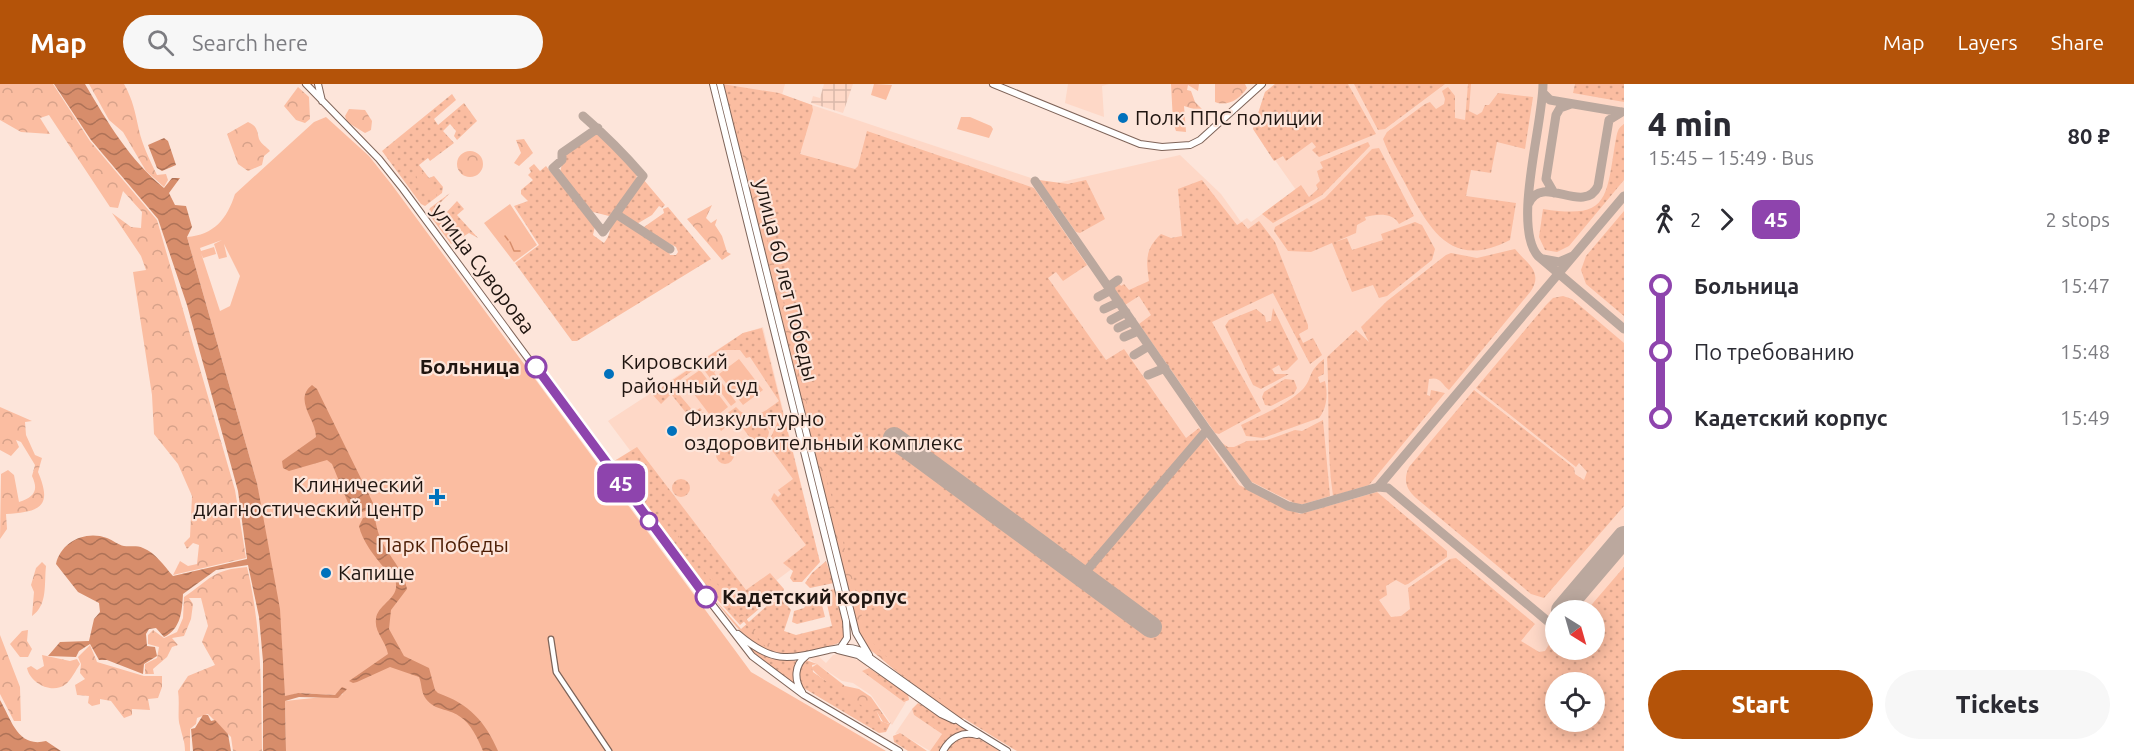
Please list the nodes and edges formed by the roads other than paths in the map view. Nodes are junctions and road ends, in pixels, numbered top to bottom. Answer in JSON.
{"nodes":[{"id":1,"x":306,"y":84,"type":"edge"},
{"id":2,"x":318,"y":84,"type":"edge"},
{"id":3,"x":713,"y":84,"type":"edge"},
{"id":4,"x":720,"y":84,"type":"edge"},
{"id":5,"x":993,"y":84,"type":"edge"},
{"id":6,"x":1262,"y":84,"type":"edge"},
{"id":7,"x":721,"y":103,"type":"junction"},
{"id":8,"x":323,"y":104,"type":"junction"},
{"id":9,"x":843,"y":593,"type":"junction"},
{"id":10,"x":730,"y":627,"type":"junction"},
{"id":11,"x":551,"y":639,"type":"dead end"},
{"id":12,"x":841,"y":647,"type":"junction"},
{"id":13,"x":832,"y":649,"type":"junction"},
{"id":14,"x":808,"y":655,"type":"junction"},
{"id":15,"x":869,"y":655,"type":"junction"},
{"id":16,"x":804,"y":695,"type":"junction"},
{"id":17,"x":963,"y":724,"type":"junction"},
{"id":18,"x":986,"y":738,"type":"junction"},
{"id":19,"x":609,"y":751,"type":"edge"},
{"id":20,"x":898,"y":751,"type":"edge"},
{"id":21,"x":943,"y":751,"type":"edge"},
{"id":22,"x":1007,"y":751,"type":"edge"}],
"edges":[{"from":1,"to":8,"type":"main road","name":"улица Суворова"},
{"from":2,"to":8,"type":"main road"},
{"from":3,"to":7,"type":"main road","name":"улица 60 лет Победы"},
{"from":4,"to":7,"type":"main road","name":"улица 60 лет Победы"},
{"from":5,"to":6,"type":"main road"},
{"from":7,"to":9,"type":"main road","name":"улица 60 лет Победы"},
{"from":8,"to":10,"type":"main road","name":"улица Суворова"},
{"from":9,"to":12,"type":"main road","name":"улица 60 лет Победы"},
{"from":9,"to":15,"type":"main road","name":"улица 60 лет Победы"},
{"from":10,"to":14,"type":"main road"},
{"from":10,"to":16,"type":"main road"},
{"from":11,"to":19,"type":"street"},
{"from":12,"to":13,"type":"main road"},
{"from":12,"to":15,"type":"main road"},
{"from":13,"to":14,"type":"main road"},
{"from":13,"to":17,"type":"main road"},
{"from":14,"to":16,"type":"main road"},
{"from":15,"to":17,"type":"main road"},
{"from":16,"to":20,"type":"main road"},
{"from":17,"to":18,"type":"main road"},
{"from":18,"to":21,"type":"main road"},
{"from":18,"to":22,"type":"main road"}]}
